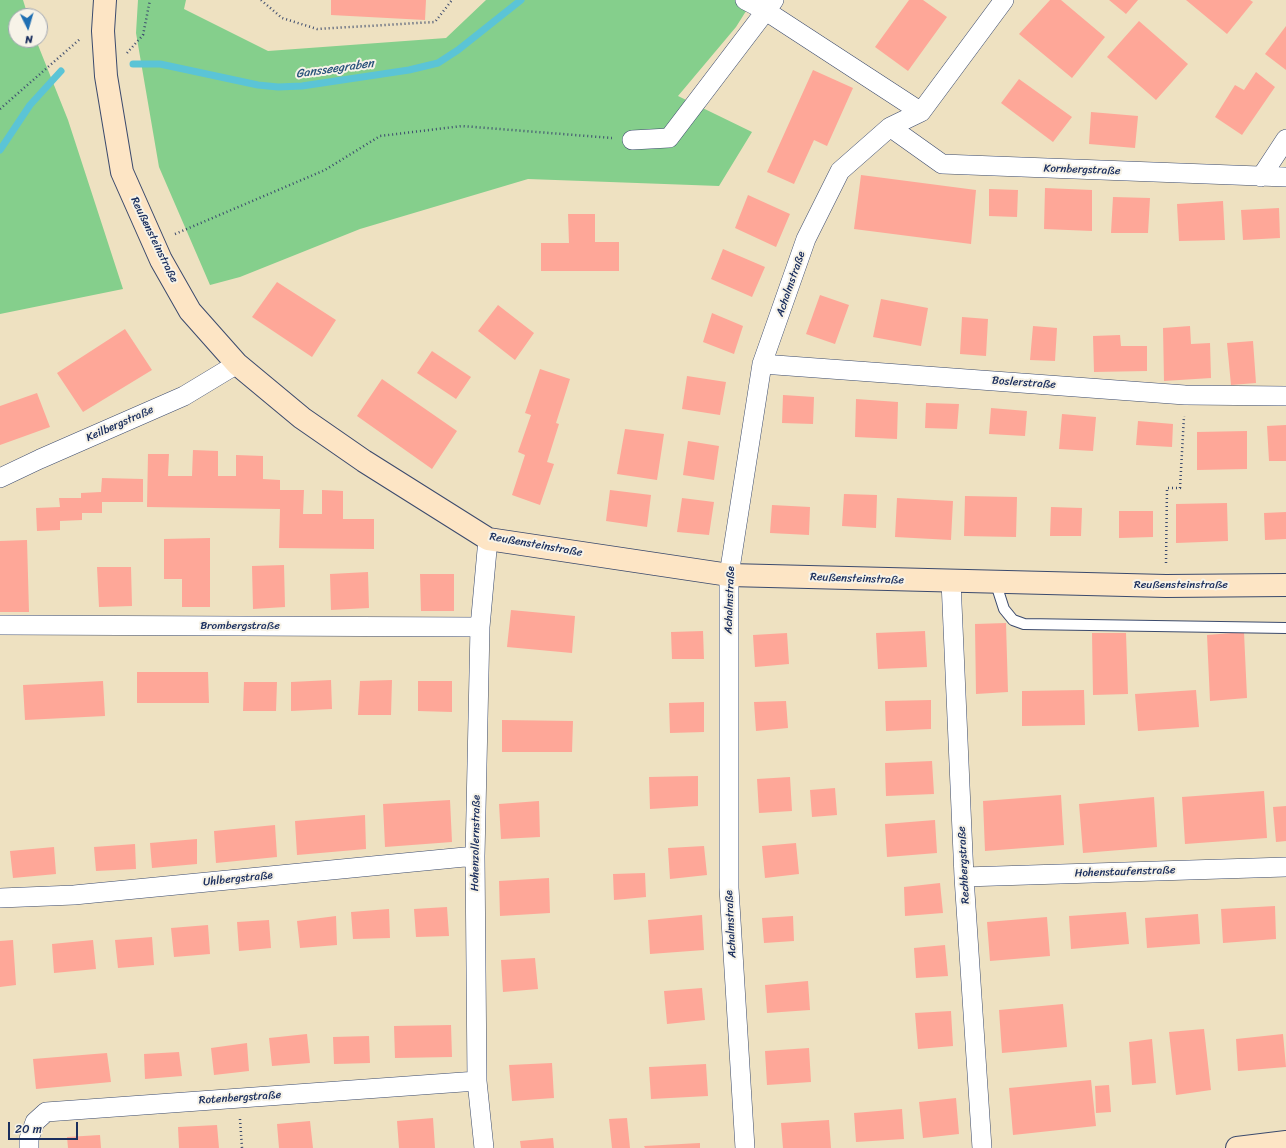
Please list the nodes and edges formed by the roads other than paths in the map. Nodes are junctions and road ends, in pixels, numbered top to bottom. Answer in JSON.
{"nodes":[{"id":1,"x":105,"y":0,"type":"edge"},
{"id":2,"x":745,"y":0,"type":"edge"},
{"id":3,"x":1004,"y":0,"type":"edge"},
{"id":4,"x":770,"y":6,"type":"edge"},
{"id":5,"x":921,"y":112,"type":"junction"},
{"id":6,"x":890,"y":127,"type":"junction"},
{"id":7,"x":1286,"y":139,"type":"edge"},
{"id":8,"x":632,"y":140,"type":"road end"},
{"id":9,"x":1262,"y":176,"type":"junction"},
{"id":10,"x":1286,"y":177,"type":"edge"},
{"id":11,"x":237,"y":364,"type":"junction"},
{"id":12,"x":762,"y":364,"type":"junction"},
{"id":13,"x":1286,"y":396,"type":"edge"},
{"id":14,"x":0,"y":478,"type":"edge"},
{"id":15,"x":488,"y":539,"type":"junction"},
{"id":16,"x":729,"y":575,"type":"junction"},
{"id":17,"x":951,"y":581,"type":"junction"},
{"id":18,"x":995,"y":581,"type":"junction"},
{"id":19,"x":1286,"y":585,"type":"edge"},
{"id":20,"x":0,"y":625,"type":"edge"},
{"id":21,"x":480,"y":627,"type":"junction"},
{"id":22,"x":1286,"y":628,"type":"edge"},
{"id":23,"x":475,"y":856,"type":"junction"},
{"id":24,"x":1286,"y":866,"type":"edge"},
{"id":25,"x":964,"y":877,"type":"junction"},
{"id":26,"x":0,"y":898,"type":"edge"},
{"id":27,"x":477,"y":1081,"type":"junction"},
{"id":28,"x":1286,"y":1142,"type":"edge"},
{"id":29,"x":29,"y":1148,"type":"edge"},
{"id":30,"x":484,"y":1148,"type":"edge"},
{"id":31,"x":745,"y":1148,"type":"edge"},
{"id":32,"x":982,"y":1148,"type":"edge"},
{"id":33,"x":1237,"y":1148,"type":"edge"}],
"edges":[{"from":1,"to":11,"type":"street","name":"Reußensteinstraße"},
{"from":2,"to":4,"type":"street"},
{"from":3,"to":5,"type":"street","name":"Achalmstraße"},
{"from":4,"to":5,"type":"street"},
{"from":4,"to":8,"type":"street"},
{"from":5,"to":6,"type":"street","name":"Achalmstraße"},
{"from":6,"to":9,"type":"street","name":"Kornbergstraße"},
{"from":6,"to":12,"type":"street","name":"Achalmstraße"},
{"from":7,"to":9,"type":"street"},
{"from":9,"to":10,"type":"street","name":"Kornbergstraße"},
{"from":11,"to":14,"type":"street","name":"Keilbergstraße"},
{"from":11,"to":15,"type":"street","name":"Reußensteinstraße"},
{"from":12,"to":13,"type":"street","name":"Boslerstraße"},
{"from":12,"to":16,"type":"street","name":"Achalmstraße"},
{"from":15,"to":16,"type":"street","name":"Reußensteinstraße"},
{"from":15,"to":21,"type":"street","name":"Hohenzollernstraße"},
{"from":16,"to":17,"type":"street","name":"Reußensteinstraße"},
{"from":16,"to":31,"type":"street","name":"Achalmstraße"},
{"from":17,"to":18,"type":"street","name":"Reußensteinstraße"},
{"from":17,"to":25,"type":"street","name":"Rechbergstraße"},
{"from":18,"to":19,"type":"street","name":"Reußensteinstraße"},
{"from":18,"to":22,"type":"lane"},
{"from":20,"to":21,"type":"street","name":"Brombergstraße"},
{"from":21,"to":23,"type":"street","name":"Hohenzollernstraße"},
{"from":23,"to":26,"type":"street","name":"Uhlbergstraße"},
{"from":23,"to":27,"type":"street","name":"Hohenzollernstraße"},
{"from":24,"to":25,"type":"street","name":"Hohenstaufenstraße"},
{"from":25,"to":32,"type":"street","name":"Rechbergstraße"},
{"from":27,"to":29,"type":"street","name":"Rotenbergstraße"},
{"from":27,"to":30,"type":"street","name":"Hohenzollernstraße"},
{"from":28,"to":33,"type":"street"}]}
